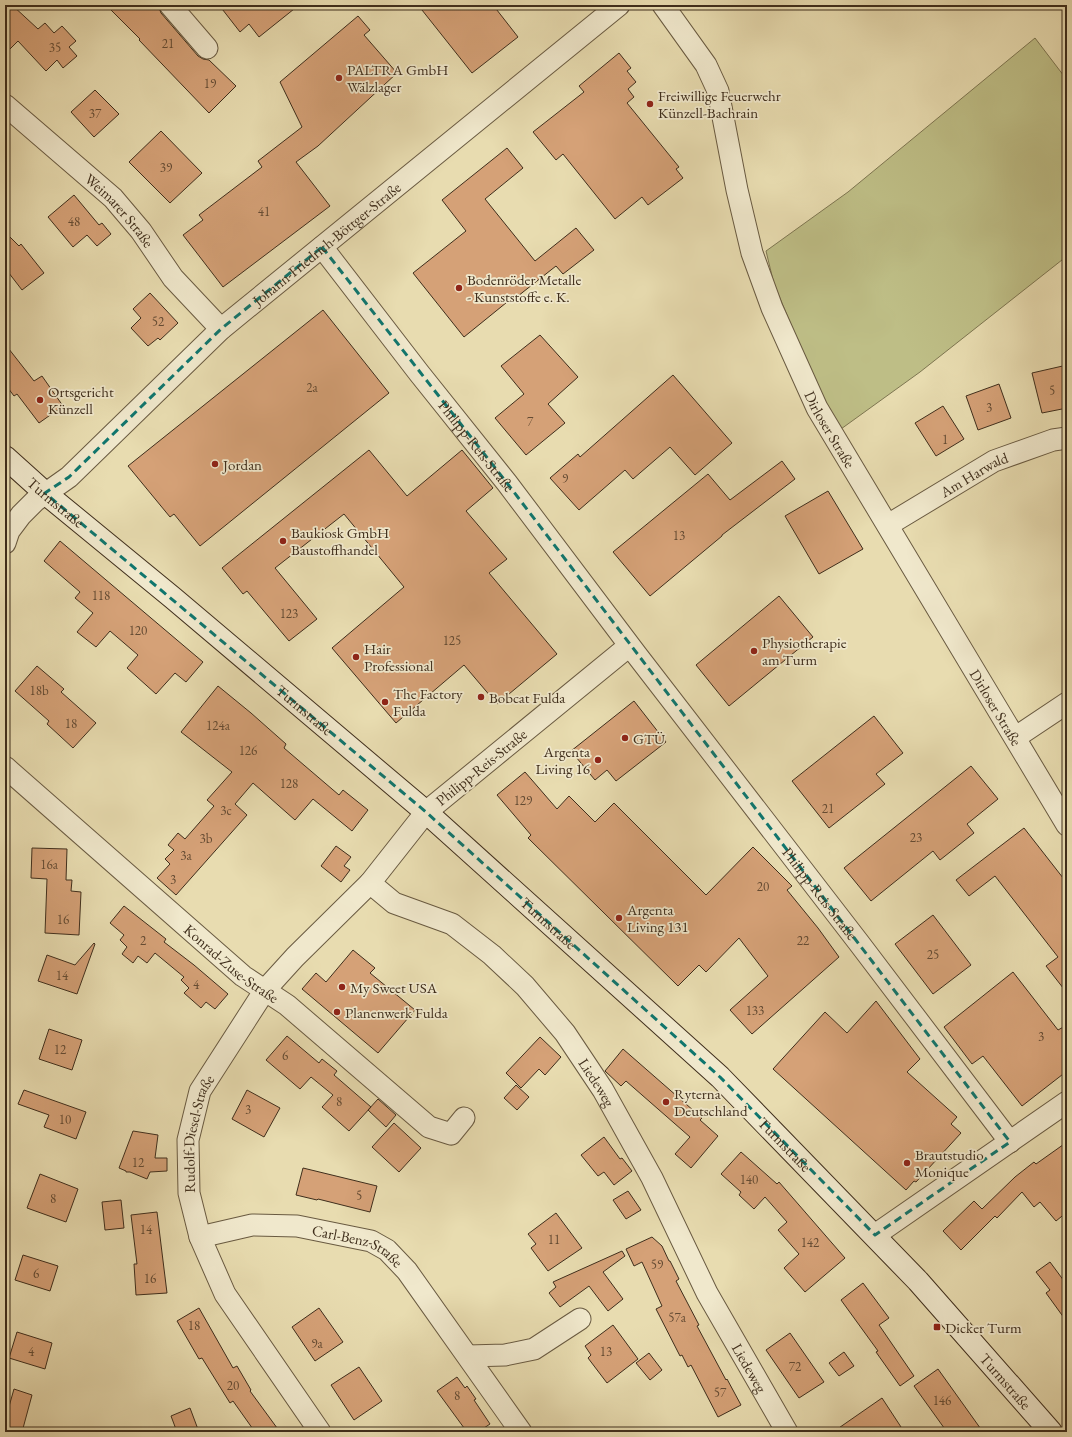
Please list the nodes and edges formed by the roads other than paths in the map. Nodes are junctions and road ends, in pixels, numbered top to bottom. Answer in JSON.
{"nodes":[{"id":1,"x":170,"y":5,"type":"edge"},
{"id":2,"x":619,"y":5,"type":"edge"},
{"id":3,"x":663,"y":5,"type":"edge"},
{"id":4,"x":207,"y":48,"type":"dead end"},
{"id":5,"x":5,"y":105,"type":"edge"},
{"id":6,"x":322,"y":247,"type":"junction"},
{"id":7,"x":221,"y":329,"type":"junction"},
{"id":8,"x":1067,"y":438,"type":"edge"},
{"id":9,"x":5,"y":457,"type":"edge"},
{"id":10,"x":45,"y":494,"type":"junction"},
{"id":11,"x":888,"y":525,"type":"junction"},
{"id":12,"x":5,"y":543,"type":"edge"},
{"id":13,"x":629,"y":646,"type":"junction"},
{"id":14,"x":1067,"y":703,"type":"edge"},
{"id":15,"x":1016,"y":737,"type":"junction"},
{"id":16,"x":5,"y":767,"type":"edge"},
{"id":17,"x":426,"y":812,"type":"junction"},
{"id":18,"x":1067,"y":825,"type":"edge"},
{"id":19,"x":370,"y":883,"type":"junction"},
{"id":20,"x":265,"y":990,"type":"junction"},
{"id":21,"x":1067,"y":1102,"type":"edge"},
{"id":22,"x":464,"y":1118,"type":"dead end"},
{"id":23,"x":1010,"y":1142,"type":"junction"},
{"id":24,"x":875,"y":1235,"type":"junction"},
{"id":25,"x":200,"y":1237,"type":"junction"},
{"id":26,"x":580,"y":1319,"type":"dead end"},
{"id":27,"x":468,"y":1356,"type":"junction"},
{"id":28,"x":320,"y":1432,"type":"edge"},
{"id":29,"x":521,"y":1432,"type":"edge"},
{"id":30,"x":787,"y":1432,"type":"edge"},
{"id":31,"x":1051,"y":1432,"type":"edge"}],
"edges":[{"from":1,"to":4,"type":"street"},
{"from":2,"to":6,"type":"street","name":"Johann-Friedrich-Böttger-Straße"},
{"from":3,"to":11,"type":"street","name":"Dirloser Straße"},
{"from":5,"to":7,"type":"street","name":"Weimarer Straße"},
{"from":6,"to":7,"type":"street","name":"Johann-Friedrich-Böttger-Straße"},
{"from":6,"to":13,"type":"street","name":"Philipp-Reis-Straße"},
{"from":7,"to":10,"type":"street","name":"Johann-Friedrich-Böttger-Straße"},
{"from":8,"to":11,"type":"street","name":"Am Harwald"},
{"from":9,"to":10,"type":"main road","name":"Turmstraße"},
{"from":10,"to":12,"type":"street","name":"Johann-Friedrich-Böttger-Straße"},
{"from":10,"to":17,"type":"main road","name":"Turmstraße"},
{"from":11,"to":15,"type":"street","name":"Dirloser Straße"},
{"from":13,"to":17,"type":"street","name":"Philipp-Reis-Straße"},
{"from":13,"to":23,"type":"street","name":"Philipp-Reis-Straße"},
{"from":14,"to":15,"type":"street"},
{"from":15,"to":18,"type":"street","name":"Dirloser Straße"},
{"from":16,"to":20,"type":"street","name":"Konrad-Zuse-Straße"},
{"from":17,"to":19,"type":"street"},
{"from":17,"to":24,"type":"main road","name":"Turmstraße"},
{"from":19,"to":20,"type":"street","name":"Rudolf-Diesel-Straße"},
{"from":19,"to":30,"type":"street","name":"Liedeweg"},
{"from":20,"to":22,"type":"street","name":"Konrad-Zuse-Straße"},
{"from":20,"to":25,"type":"street","name":"Rudolf-Diesel-Straße"},
{"from":21,"to":23,"type":"street"},
{"from":23,"to":24,"type":"street"},
{"from":24,"to":31,"type":"main road","name":"Turmstraße"},
{"from":25,"to":27,"type":"street","name":"Carl-Benz-Straße"},
{"from":25,"to":28,"type":"street","name":"Rudolf-Diesel-Straße"},
{"from":26,"to":27,"type":"street"},
{"from":27,"to":29,"type":"street","name":"Carl-Benz-Straße"}]}
